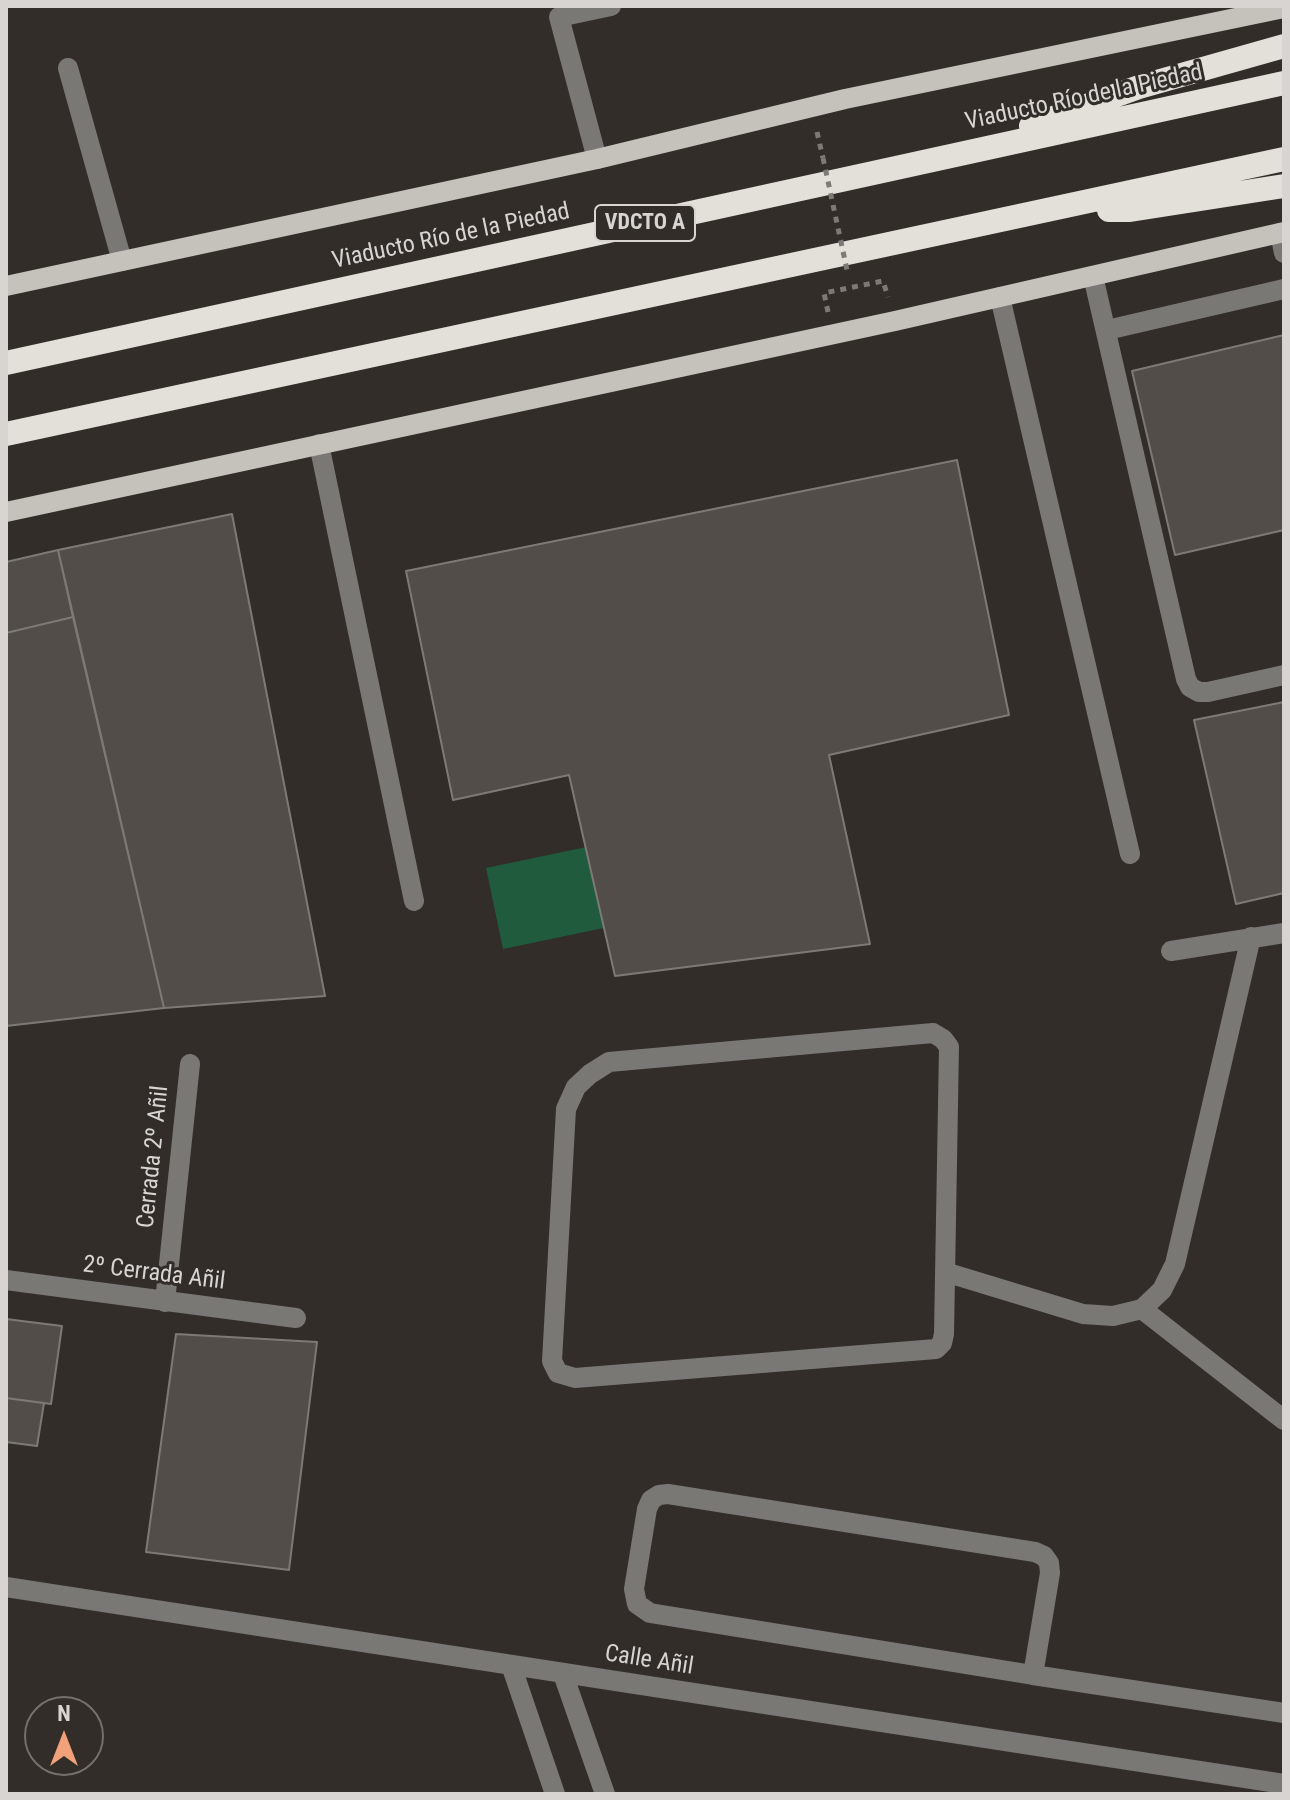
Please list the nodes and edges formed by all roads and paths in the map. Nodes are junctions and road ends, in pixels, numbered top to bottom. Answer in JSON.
{"nodes":[{"id":1,"x":611,"y":6,"type":"edge"},
{"id":2,"x":1284,"y":8,"type":"edge"},
{"id":3,"x":556,"y":12,"type":"edge"},
{"id":4,"x":1284,"y":46,"type":"edge"},
{"id":5,"x":68,"y":68,"type":"dead end"},
{"id":6,"x":1284,"y":83,"type":"edge"},
{"id":7,"x":817,"y":132,"type":"dead end"},
{"id":8,"x":956,"y":155,"type":"junction"},
{"id":9,"x":597,"y":159,"type":"junction"},
{"id":10,"x":1284,"y":159,"type":"edge"},
{"id":11,"x":1284,"y":186,"type":"edge"},
{"id":12,"x":1051,"y":211,"type":"junction"},
{"id":13,"x":1283,"y":239,"type":"edge"},
{"id":14,"x":122,"y":261,"type":"junction"},
{"id":15,"x":847,"y":270,"type":"dead end"},
{"id":16,"x":1093,"y":276,"type":"junction"},
{"id":17,"x":883,"y":281,"type":"dead end"},
{"id":18,"x":6,"y":286,"type":"edge"},
{"id":19,"x":1284,"y":289,"type":"edge"},
{"id":20,"x":824,"y":293,"type":"dead end"},
{"id":21,"x":1000,"y":297,"type":"junction"},
{"id":22,"x":1107,"y":330,"type":"junction"},
{"id":23,"x":6,"y":363,"type":"edge"},
{"id":24,"x":6,"y":434,"type":"edge"},
{"id":25,"x":319,"y":444,"type":"junction"},
{"id":26,"x":6,"y":512,"type":"edge"},
{"id":27,"x":1284,"y":675,"type":"edge"},
{"id":28,"x":1130,"y":854,"type":"dead end"},
{"id":29,"x":414,"y":901,"type":"dead end"},
{"id":30,"x":1284,"y":933,"type":"edge"},
{"id":31,"x":1251,"y":937,"type":"junction"},
{"id":32,"x":1171,"y":951,"type":"dead end"},
{"id":33,"x":190,"y":1064,"type":"dead end"},
{"id":34,"x":945,"y":1272,"type":"junction"},
{"id":35,"x":6,"y":1280,"type":"edge"},
{"id":36,"x":165,"y":1302,"type":"junction"},
{"id":37,"x":1142,"y":1309,"type":"junction"},
{"id":38,"x":296,"y":1318,"type":"dead end"},
{"id":39,"x":1284,"y":1420,"type":"edge"},
{"id":40,"x":6,"y":1587,"type":"edge"},
{"id":41,"x":511,"y":1665,"type":"junction"},
{"id":42,"x":563,"y":1674,"type":"junction"},
{"id":43,"x":1033,"y":1675,"type":"junction"},
{"id":44,"x":1284,"y":1713,"type":"edge"},
{"id":45,"x":1284,"y":1784,"type":"edge"},
{"id":46,"x":555,"y":1794,"type":"edge"},
{"id":47,"x":605,"y":1794,"type":"edge"}],
"edges":[{"from":1,"to":3,"type":"street"},
{"from":2,"to":9,"type":"main road","name":"Viaducto Río de la Piedad"},
{"from":3,"to":9,"type":"street"},
{"from":4,"to":8,"type":"highway"},
{"from":5,"to":14,"type":"street"},
{"from":6,"to":8,"type":"highway","name":"Viaducto Río de la Piedad","number":"VDCTO A"},
{"from":7,"to":15,"type":"path","bridge":true},
{"from":8,"to":23,"type":"highway","name":"Viaducto Río de la Piedad","number":"VDCTO A"},
{"from":9,"to":14,"type":"main road","name":"Viaducto Río de la Piedad"},
{"from":10,"to":12,"type":"highway"},
{"from":11,"to":12,"type":"highway"},
{"from":12,"to":24,"type":"highway"},
{"from":13,"to":16,"type":"main road"},
{"from":14,"to":18,"type":"main road","name":"Viaducto Río de la Piedad"},
{"from":16,"to":21,"type":"main road"},
{"from":16,"to":22,"type":"street"},
{"from":17,"to":20,"type":"path"},
{"from":19,"to":22,"type":"street"},
{"from":21,"to":25,"type":"main road"},
{"from":21,"to":28,"type":"street"},
{"from":22,"to":27,"type":"street"},
{"from":25,"to":26,"type":"main road"},
{"from":25,"to":29,"type":"street"},
{"from":30,"to":31,"type":"street"},
{"from":31,"to":32,"type":"street"},
{"from":31,"to":37,"type":"street"},
{"from":33,"to":36,"type":"street","name":"Cerrada 2º Añil"},
{"from":34,"to":34,"type":"street"},
{"from":34,"to":37,"type":"street"},
{"from":35,"to":36,"type":"street","name":"2º Cerrada Añil"},
{"from":36,"to":38,"type":"street","name":"2º Cerrada Añil"},
{"from":37,"to":39,"type":"street"},
{"from":40,"to":41,"type":"street","name":"Calle Añil"},
{"from":41,"to":42,"type":"street","name":"Calle Añil"},
{"from":41,"to":46,"type":"street"},
{"from":42,"to":45,"type":"street","name":"Calle Añil"},
{"from":42,"to":47,"type":"street"},
{"from":43,"to":43,"type":"street"},
{"from":43,"to":44,"type":"street"}]}
